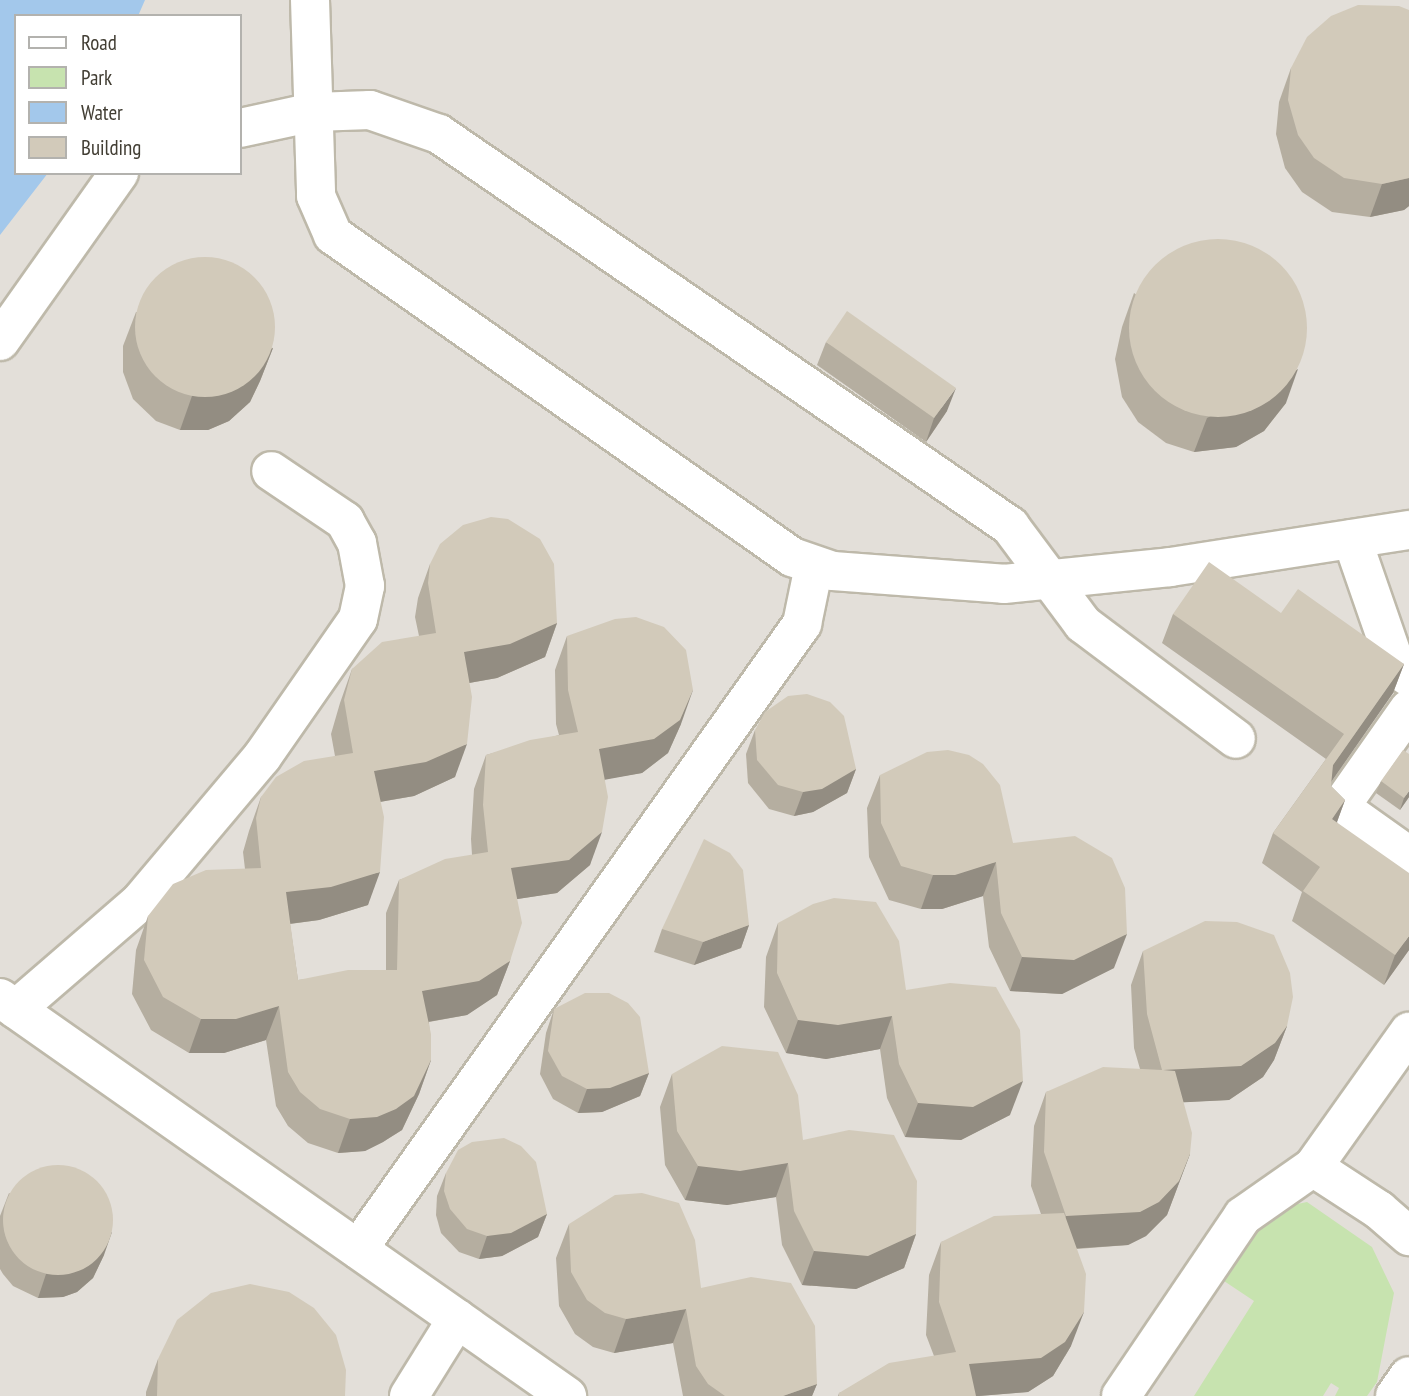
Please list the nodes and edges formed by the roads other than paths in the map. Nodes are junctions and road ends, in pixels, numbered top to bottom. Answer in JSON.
{"nodes":[{"id":1,"x":310,"y":0,"type":"edge"},
{"id":2,"x":314,"y":112,"type":"junction"},
{"id":3,"x":242,"y":128,"type":"edge"},
{"id":4,"x":117,"y":175,"type":"edge"},
{"id":5,"x":0,"y":341,"type":"edge"},
{"id":6,"x":271,"y":471,"type":"dead end"},
{"id":7,"x":1409,"y":530,"type":"edge"},
{"id":8,"x":1352,"y":539,"type":"junction"},
{"id":9,"x":814,"y":566,"type":"junction"},
{"id":10,"x":1050,"y":580,"type":"junction"},
{"id":11,"x":1409,"y":677,"type":"edge"},
{"id":12,"x":1409,"y":709,"type":"edge"},
{"id":13,"x":1236,"y":739,"type":"dead end"},
{"id":14,"x":1409,"y":856,"type":"edge"},
{"id":15,"x":8,"y":1003,"type":"edge"},
{"id":16,"x":1409,"y":1032,"type":"edge"},
{"id":17,"x":1313,"y":1167,"type":"junction"},
{"id":18,"x":1409,"y":1236,"type":"edge"},
{"id":19,"x":358,"y":1249,"type":"junction"},
{"id":20,"x":434,"y":1357,"type":"edge"},
{"id":21,"x":1409,"y":1376,"type":"edge"},
{"id":22,"x":567,"y":1396,"type":"edge"},
{"id":23,"x":1121,"y":1396,"type":"edge"},
{"id":24,"x":1395,"y":1396,"type":"edge"}],
"edges":[{"from":1,"to":2,"type":"street"},
{"from":2,"to":3,"type":"street"},
{"from":2,"to":9,"type":"street"},
{"from":2,"to":10,"type":"street"},
{"from":4,"to":5,"type":"street"},
{"from":6,"to":15,"type":"street"},
{"from":7,"to":8,"type":"street"},
{"from":8,"to":10,"type":"street"},
{"from":8,"to":11,"type":"street"},
{"from":9,"to":10,"type":"street"},
{"from":9,"to":19,"type":"street"},
{"from":10,"to":13,"type":"street"},
{"from":12,"to":14,"type":"street"},
{"from":15,"to":19,"type":"street"},
{"from":16,"to":17,"type":"street"},
{"from":17,"to":18,"type":"street"},
{"from":17,"to":23,"type":"street"},
{"from":19,"to":20,"type":"street"},
{"from":20,"to":22,"type":"street"},
{"from":21,"to":24,"type":"street"}]}
